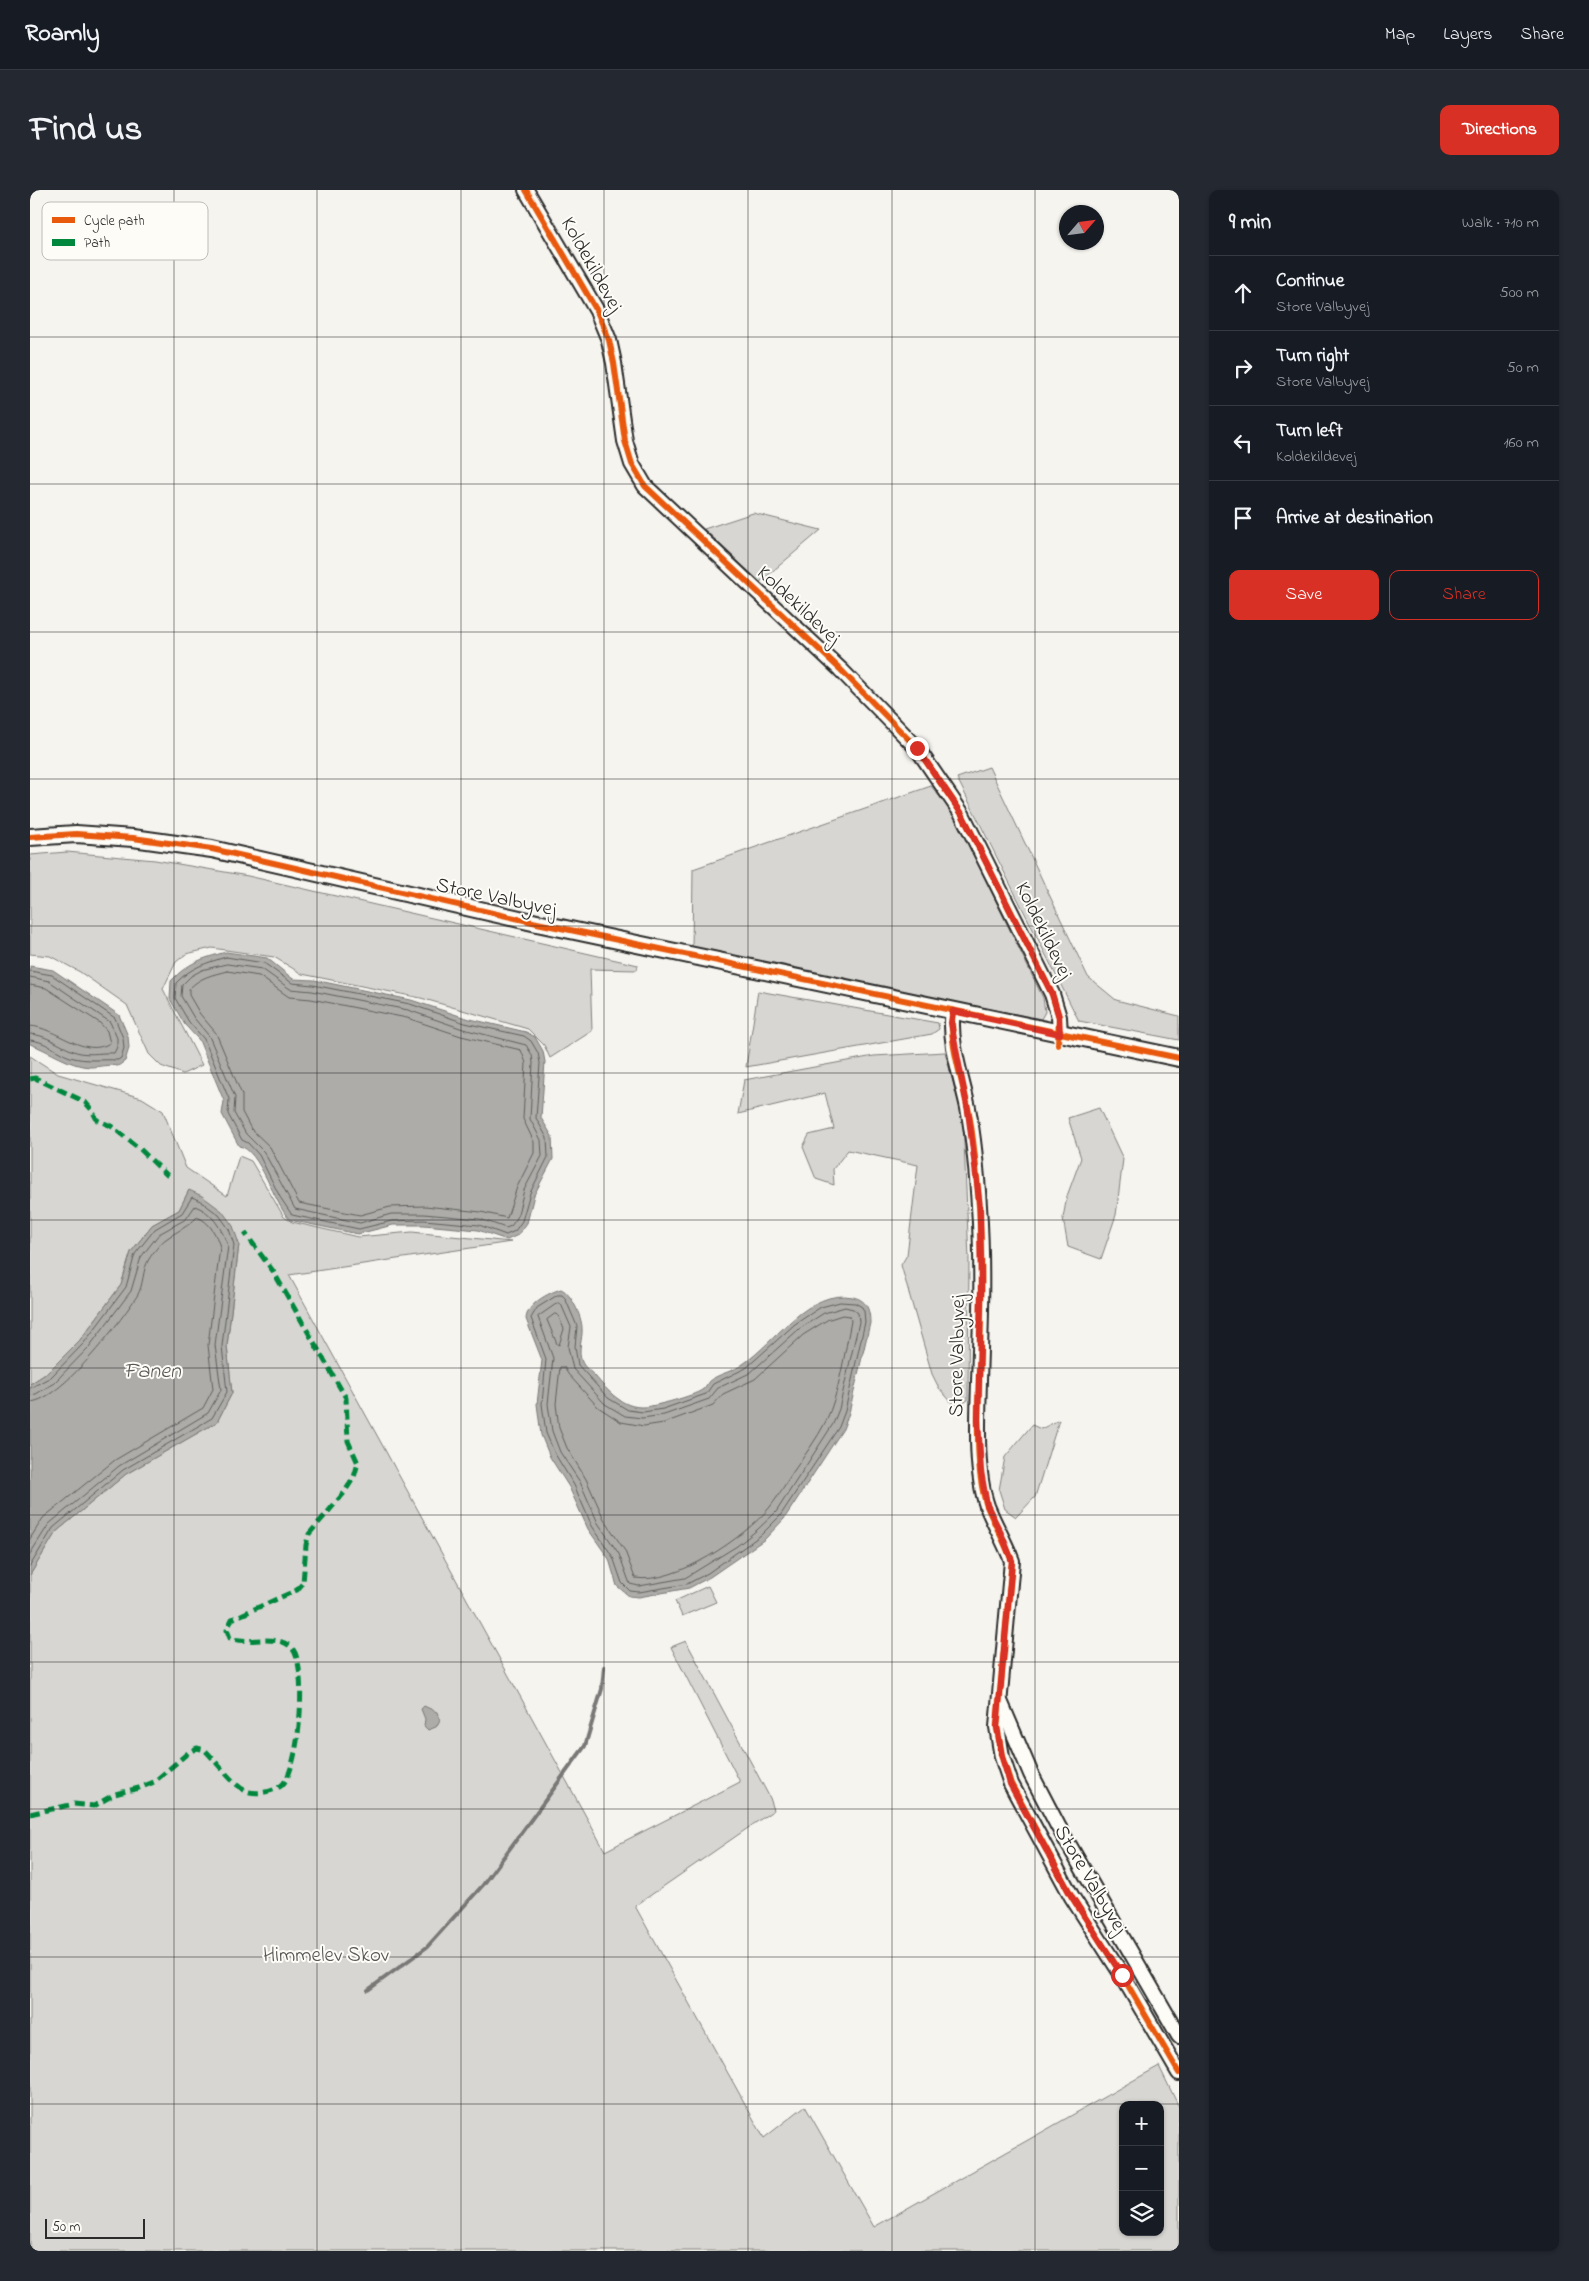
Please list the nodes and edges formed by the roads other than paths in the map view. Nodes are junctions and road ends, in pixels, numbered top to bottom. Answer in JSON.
{"nodes":[{"id":1,"x":526,"y":190,"type":"edge"},
{"id":2,"x":30,"y":837,"type":"edge"},
{"id":3,"x":953,"y":1011,"type":"junction"},
{"id":4,"x":1060,"y":1034,"type":"junction"},
{"id":5,"x":1179,"y":1058,"type":"edge"},
{"id":6,"x":999,"y":1698,"type":"junction"},
{"id":7,"x":1179,"y":2036,"type":"edge"},
{"id":8,"x":1179,"y":2073,"type":"edge"}],
"edges":[{"from":1,"to":4,"type":"street","name":"Koldekildevej"},
{"from":2,"to":3,"type":"street","name":"Store Valbyvej"},
{"from":3,"to":4,"type":"street","name":"Store Valbyvej"},
{"from":3,"to":6,"type":"street","name":"Store Valbyvej"},
{"from":4,"to":5,"type":"street","name":"Store Valbyvej"},
{"from":6,"to":7,"type":"street","name":"Store Valbyvej"},
{"from":6,"to":8,"type":"street","name":"Store Valbyvej"}]}
